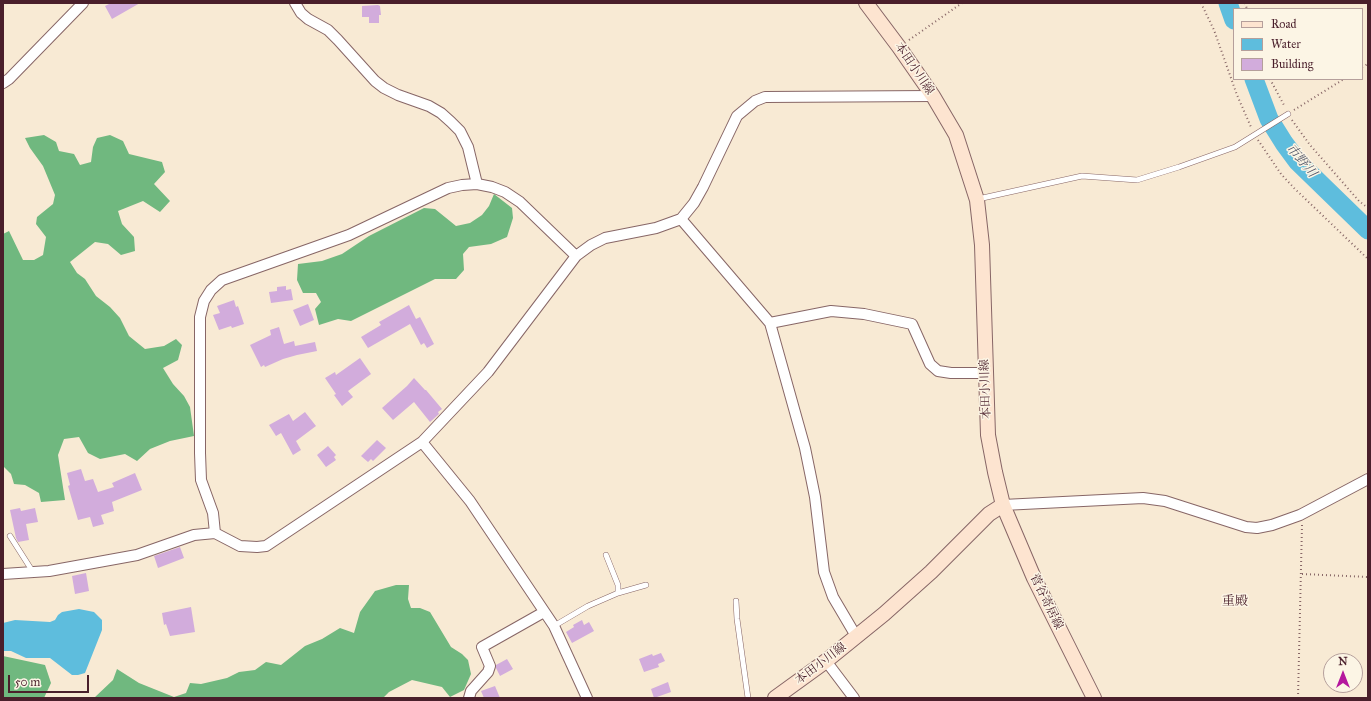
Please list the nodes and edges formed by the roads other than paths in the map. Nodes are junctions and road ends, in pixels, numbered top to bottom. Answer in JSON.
{"nodes":[{"id":1,"x":83,"y":3,"type":"edge"},
{"id":2,"x":295,"y":3,"type":"edge"},
{"id":3,"x":866,"y":3,"type":"edge"},
{"id":4,"x":3,"y":83,"type":"edge"},
{"id":5,"x":933,"y":96,"type":"junction"},
{"id":6,"x":1288,"y":114,"type":"road end"},
{"id":7,"x":477,"y":184,"type":"junction"},
{"id":8,"x":977,"y":200,"type":"junction"},
{"id":9,"x":681,"y":219,"type":"junction"},
{"id":10,"x":576,"y":256,"type":"junction"},
{"id":11,"x":770,"y":323,"type":"junction"},
{"id":12,"x":986,"y":372,"type":"junction"},
{"id":13,"x":422,"y":442,"type":"junction"},
{"id":14,"x":1368,"y":480,"type":"edge"},
{"id":15,"x":1003,"y":505,"type":"junction"},
{"id":16,"x":215,"y":533,"type":"junction"},
{"id":17,"x":10,"y":536,"type":"dead end"},
{"id":18,"x":606,"y":555,"type":"dead end"},
{"id":19,"x":34,"y":572,"type":"junction"},
{"id":20,"x":3,"y":574,"type":"edge"},
{"id":21,"x":646,"y":585,"type":"dead end"},
{"id":22,"x":618,"y":593,"type":"junction"},
{"id":23,"x":736,"y":601,"type":"dead end"},
{"id":24,"x":544,"y":612,"type":"junction"},
{"id":25,"x":554,"y":626,"type":"junction"},
{"id":26,"x":856,"y":636,"type":"junction"},
{"id":27,"x":826,"y":661,"type":"junction"},
{"id":28,"x":469,"y":698,"type":"edge"},
{"id":29,"x":587,"y":698,"type":"edge"},
{"id":30,"x":748,"y":698,"type":"edge"},
{"id":31,"x":775,"y":698,"type":"edge"},
{"id":32,"x":854,"y":698,"type":"edge"},
{"id":33,"x":1094,"y":698,"type":"edge"}],
"edges":[{"from":1,"to":4,"type":"street"},
{"from":2,"to":7,"type":"street"},
{"from":3,"to":5,"type":"main road","name":"本田小川線"},
{"from":5,"to":8,"type":"main road","name":"本田小川線"},
{"from":5,"to":9,"type":"street"},
{"from":6,"to":8,"type":"lane"},
{"from":7,"to":10,"type":"street"},
{"from":7,"to":16,"type":"street"},
{"from":8,"to":12,"type":"main road","name":"本田小川線"},
{"from":9,"to":10,"type":"street"},
{"from":9,"to":11,"type":"street"},
{"from":10,"to":13,"type":"street"},
{"from":11,"to":12,"type":"street"},
{"from":11,"to":26,"type":"street"},
{"from":12,"to":15,"type":"main road","name":"本田小川線"},
{"from":13,"to":16,"type":"street"},
{"from":13,"to":24,"type":"street"},
{"from":14,"to":15,"type":"street"},
{"from":15,"to":26,"type":"main road","name":"本田小川線"},
{"from":15,"to":33,"type":"main road","name":"菅谷寄居線"},
{"from":16,"to":19,"type":"street"},
{"from":17,"to":19,"type":"lane"},
{"from":18,"to":22,"type":"lane"},
{"from":19,"to":20,"type":"street"},
{"from":21,"to":22,"type":"lane"},
{"from":22,"to":25,"type":"lane"},
{"from":23,"to":30,"type":"lane"},
{"from":24,"to":25,"type":"street"},
{"from":24,"to":28,"type":"street"},
{"from":25,"to":29,"type":"street"},
{"from":26,"to":27,"type":"main road","name":"本田小川線"},
{"from":27,"to":31,"type":"main road","name":"本田小川線"},
{"from":27,"to":32,"type":"street"}]}
